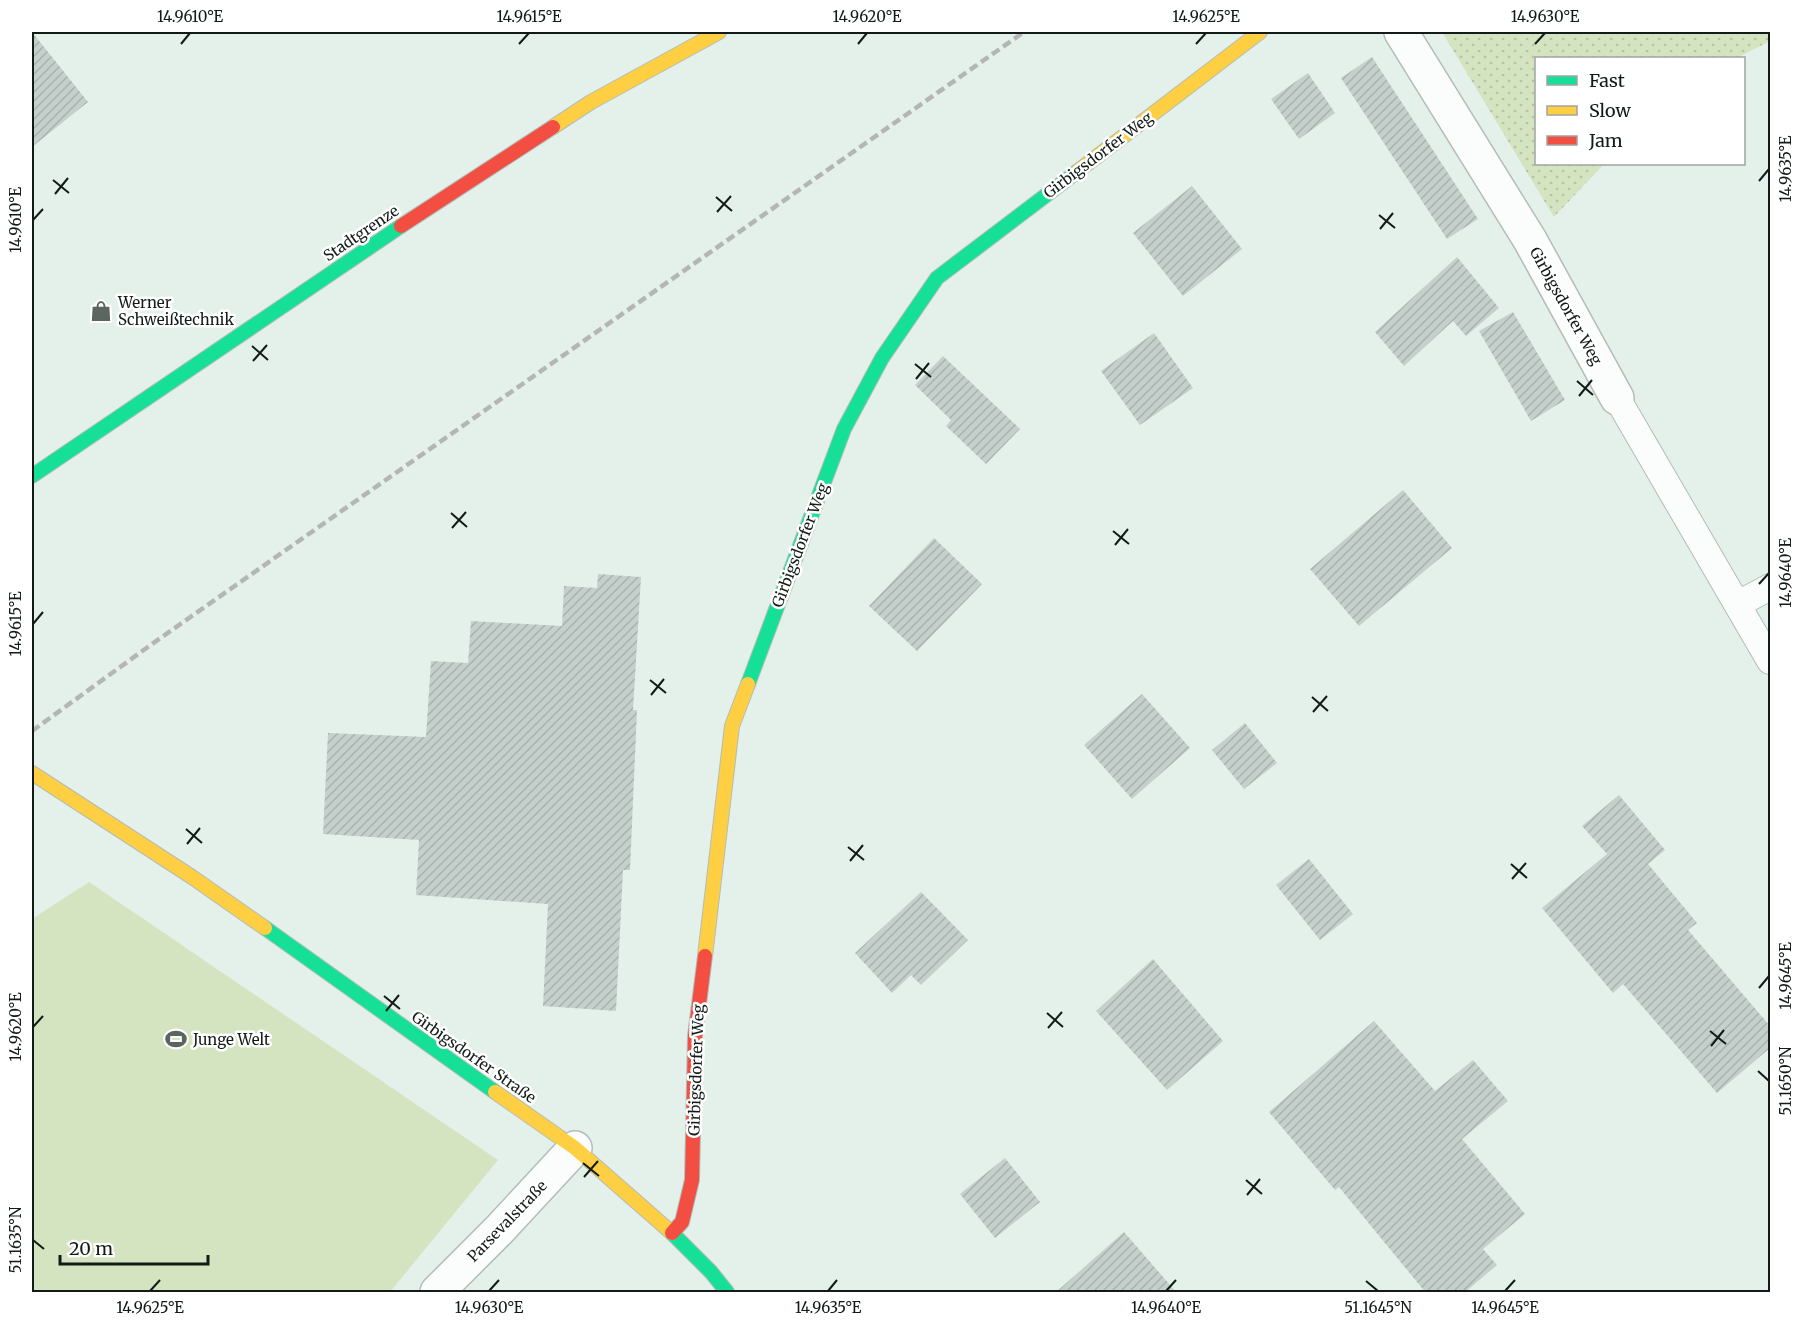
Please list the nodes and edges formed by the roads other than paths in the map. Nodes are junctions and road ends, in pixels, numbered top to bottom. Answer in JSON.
{"nodes":[{"id":1,"x":719,"y":32,"type":"edge"},
{"id":2,"x":1260,"y":32,"type":"edge"},
{"id":3,"x":1401,"y":32,"type":"edge"},
{"id":4,"x":1617,"y":398,"type":"joint"},
{"id":5,"x":32,"y":476,"type":"edge"},
{"id":6,"x":1770,"y":587,"type":"edge"},
{"id":7,"x":1738,"y":604,"type":"junction"},
{"id":8,"x":1770,"y":661,"type":"edge"},
{"id":9,"x":32,"y":773,"type":"edge"},
{"id":10,"x":574,"y":1148,"type":"junction"},
{"id":11,"x":672,"y":1233,"type":"junction"},
{"id":12,"x":437,"y":1293,"type":"edge"},
{"id":13,"x":728,"y":1293,"type":"edge"}],
"edges":[{"from":1,"to":5,"type":"street","name":"Stadtgrenze"},
{"from":2,"to":11,"type":"street","name":"Girbigsdorfer Weg"},
{"from":3,"to":4,"type":"street","name":"Girbigsdorfer Weg"},
{"from":4,"to":7,"type":"lane"},
{"from":6,"to":7,"type":"lane"},
{"from":7,"to":8,"type":"lane"},
{"from":9,"to":10,"type":"street","name":"Girbigsdorfer Straße"},
{"from":10,"to":11,"type":"street","name":"Girbigsdorfer Straße"},
{"from":10,"to":12,"type":"street","name":"Parsevalstraße"},
{"from":11,"to":13,"type":"street","name":"Girbigsdorfer Straße"}]}
